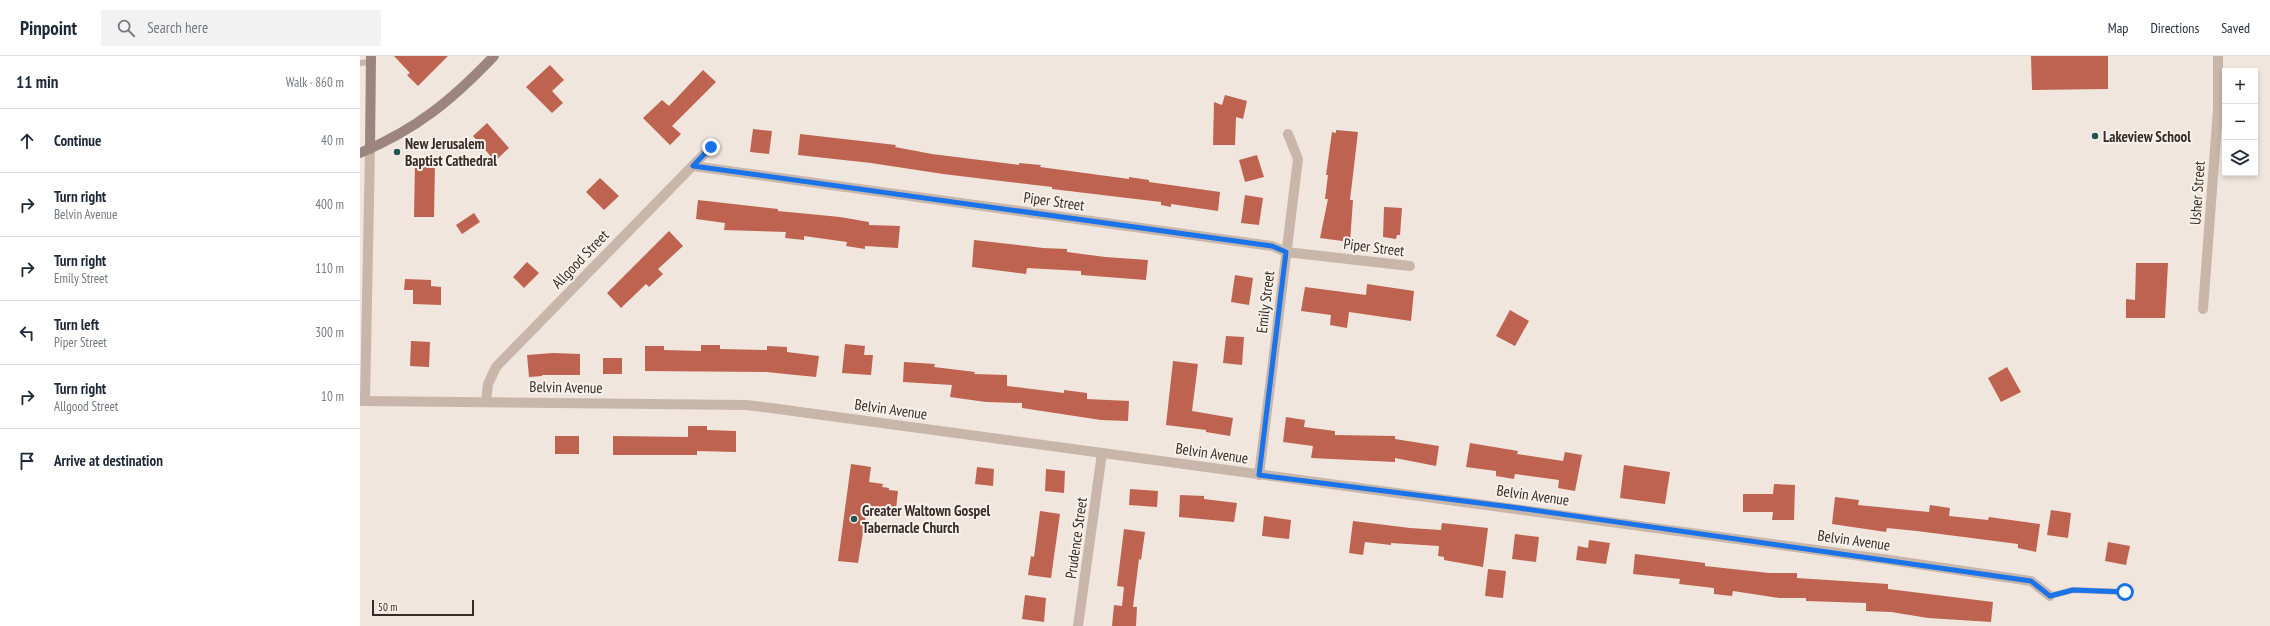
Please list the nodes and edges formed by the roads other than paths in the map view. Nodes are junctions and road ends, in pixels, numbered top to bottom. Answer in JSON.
{"nodes":[{"id":1,"x":494,"y":56,"type":"edge"},
{"id":2,"x":2218,"y":56,"type":"edge"},
{"id":3,"x":371,"y":59,"type":"edge"},
{"id":4,"x":360,"y":63,"type":"edge"},
{"id":5,"x":1288,"y":134,"type":"dead end"},
{"id":6,"x":711,"y":147,"type":"dead end"},
{"id":7,"x":370,"y":149,"type":"junction"},
{"id":8,"x":360,"y":154,"type":"edge"},
{"id":9,"x":693,"y":166,"type":"junction"},
{"id":10,"x":1286,"y":252,"type":"junction"},
{"id":11,"x":1410,"y":266,"type":"dead end"},
{"id":12,"x":2203,"y":309,"type":"dead end"},
{"id":13,"x":362,"y":401,"type":"edge"},
{"id":14,"x":486,"y":402,"type":"junction"},
{"id":15,"x":1102,"y":453,"type":"junction"},
{"id":16,"x":1259,"y":475,"type":"junction"},
{"id":17,"x":2125,"y":592,"type":"dead end"},
{"id":18,"x":2050,"y":596,"type":"joint"},
{"id":19,"x":1078,"y":626,"type":"edge"}],
"edges":[{"from":1,"to":7,"type":"street"},
{"from":2,"to":12,"type":"street","name":"Usher Street"},
{"from":3,"to":4,"type":"lane"},
{"from":3,"to":7,"type":"street"},
{"from":5,"to":10,"type":"street","name":"Emily Street"},
{"from":6,"to":9,"type":"street","name":"Allgood Street"},
{"from":7,"to":8,"type":"street"},
{"from":7,"to":13,"type":"street"},
{"from":9,"to":10,"type":"street","name":"Piper Street"},
{"from":9,"to":14,"type":"street","name":"Allgood Street"},
{"from":10,"to":11,"type":"street","name":"Piper Street"},
{"from":10,"to":16,"type":"street","name":"Emily Street"},
{"from":13,"to":14,"type":"street","name":"Belvin Avenue"},
{"from":14,"to":15,"type":"street","name":"Belvin Avenue"},
{"from":15,"to":16,"type":"street","name":"Belvin Avenue"},
{"from":15,"to":19,"type":"street","name":"Prudence Street"},
{"from":16,"to":18,"type":"street","name":"Belvin Avenue"},
{"from":17,"to":18,"type":"lane"}]}
